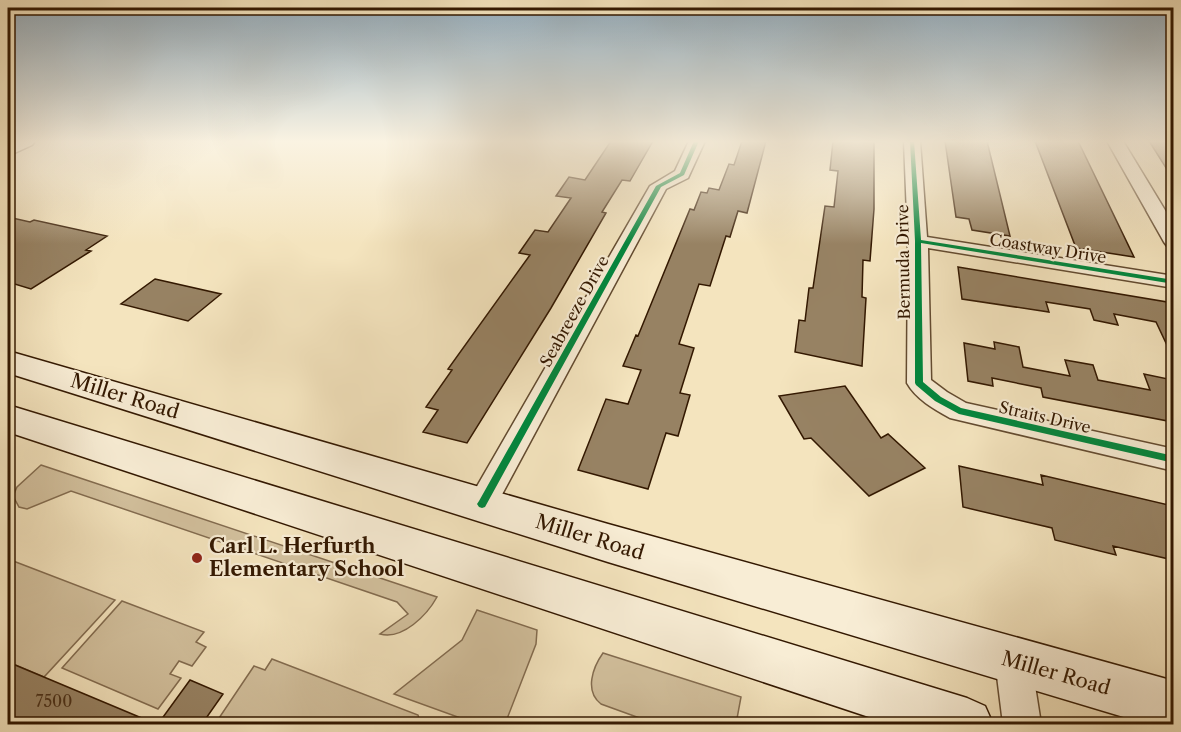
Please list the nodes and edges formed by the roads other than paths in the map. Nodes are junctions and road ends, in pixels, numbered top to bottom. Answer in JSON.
{"nodes":[{"id":1,"x":680,"y":175,"type":"edge"},
{"id":2,"x":914,"y":175,"type":"edge"},
{"id":3,"x":1135,"y":175,"type":"edge"},
{"id":4,"x":918,"y":241,"type":"junction"},
{"id":5,"x":1173,"y":242,"type":"edge"},
{"id":6,"x":1173,"y":282,"type":"edge"},
{"id":7,"x":8,"y":362,"type":"edge"},
{"id":8,"x":919,"y":383,"type":"joint"},
{"id":9,"x":8,"y":418,"type":"edge"},
{"id":10,"x":1173,"y":460,"type":"edge"},
{"id":11,"x":482,"y":504,"type":"junction"},
{"id":12,"x":1013,"y":660,"type":"junction"},
{"id":13,"x":1173,"y":707,"type":"edge"},
{"id":14,"x":967,"y":724,"type":"edge"},
{"id":15,"x":1022,"y":724,"type":"edge"}],
"edges":[{"from":1,"to":11,"type":"street","name":"Seabreeze Drive"},
{"from":2,"to":4,"type":"street","name":"Bermuda Drive"},
{"from":3,"to":5,"type":"street"},
{"from":4,"to":6,"type":"street","name":"Coastway Drive"},
{"from":4,"to":8,"type":"street","name":"Bermuda Drive"},
{"from":7,"to":11,"type":"main road","name":"Miller Road"},
{"from":8,"to":10,"type":"street","name":"Straits Drive"},
{"from":9,"to":14,"type":"main road"},
{"from":11,"to":12,"type":"main road","name":"Miller Road"},
{"from":12,"to":13,"type":"main road","name":"Miller Road"},
{"from":12,"to":15,"type":"street"}]}
